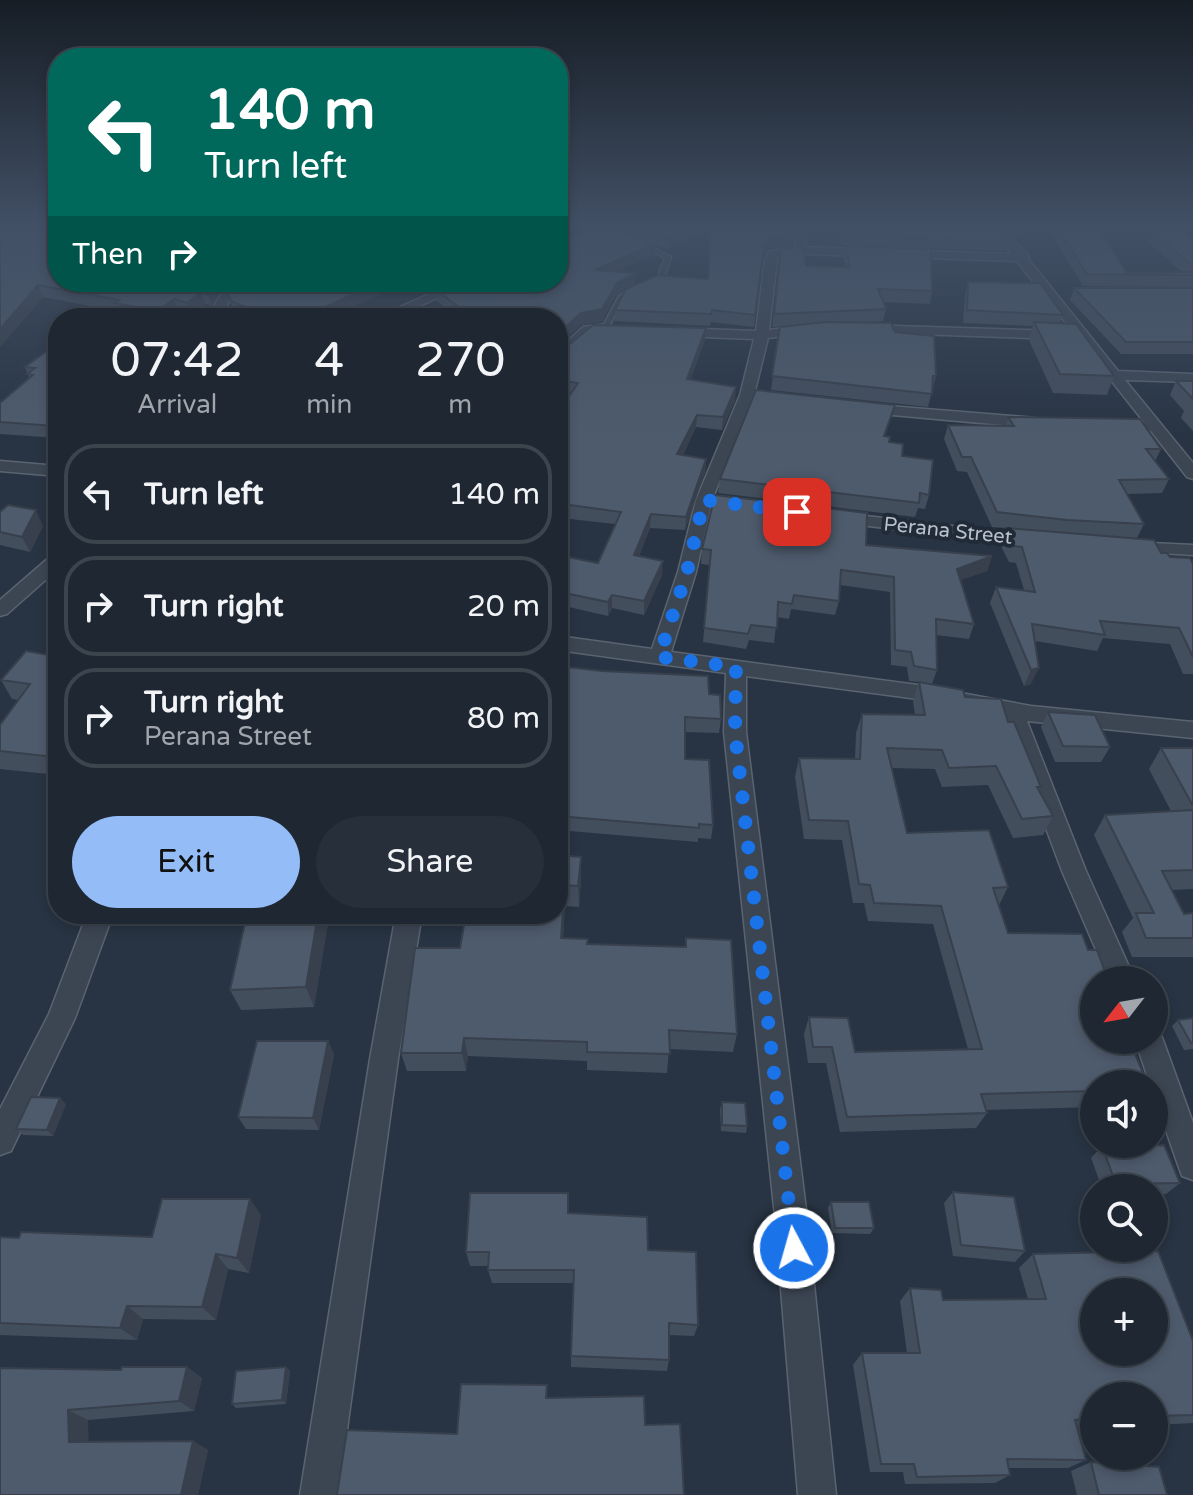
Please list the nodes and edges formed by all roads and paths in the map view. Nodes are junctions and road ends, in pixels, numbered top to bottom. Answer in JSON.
{"nodes":[{"id":1,"x":432,"y":297,"type":"edge"},
{"id":2,"x":622,"y":297,"type":"edge"},
{"id":3,"x":767,"y":297,"type":"edge"},
{"id":4,"x":1054,"y":297,"type":"edge"},
{"id":5,"x":406,"y":308,"type":"edge"},
{"id":6,"x":612,"y":328,"type":"joint"},
{"id":7,"x":824,"y":328,"type":"edge"},
{"id":8,"x":850,"y":328,"type":"edge"},
{"id":9,"x":664,"y":331,"type":"edge"},
{"id":10,"x":762,"y":335,"type":"junction"},
{"id":11,"x":1082,"y":336,"type":"junction"},
{"id":12,"x":568,"y":349,"type":"edge"},
{"id":13,"x":1116,"y":375,"type":"junction"},
{"id":14,"x":1193,"y":378,"type":"edge"},
{"id":15,"x":848,"y":406,"type":"edge"},
{"id":16,"x":1055,"y":424,"type":"edge"},
{"id":17,"x":1099,"y":425,"type":"edge"},
{"id":18,"x":1157,"y":427,"type":"junction"},
{"id":19,"x":0,"y":466,"type":"edge"},
{"id":20,"x":48,"y":470,"type":"edge"},
{"id":21,"x":1193,"y":474,"type":"edge"},
{"id":22,"x":827,"y":516,"type":"edge"},
{"id":23,"x":1045,"y":541,"type":"edge"},
{"id":24,"x":1105,"y":545,"type":"edge"},
{"id":25,"x":1193,"y":550,"type":"edge"},
{"id":26,"x":48,"y":568,"type":"edge"},
{"id":27,"x":0,"y":610,"type":"edge"},
{"id":28,"x":568,"y":644,"type":"edge"},
{"id":29,"x":659,"y":657,"type":"junction"},
{"id":30,"x":736,"y":667,"type":"junction"},
{"id":31,"x":1013,"y":711,"type":"junction"},
{"id":32,"x":1193,"y":730,"type":"edge"},
{"id":33,"x":96,"y":924,"type":"edge"},
{"id":34,"x":407,"y":924,"type":"edge"},
{"id":35,"x":1116,"y":966,"type":"edge"},
{"id":36,"x":1154,"y":1054,"type":"edge"},
{"id":37,"x":0,"y":1140,"type":"edge"},
{"id":38,"x":1193,"y":1165,"type":"edge"},
{"id":39,"x":319,"y":1495,"type":"edge"},
{"id":40,"x":817,"y":1495,"type":"edge"}],
"edges":[{"from":1,"to":5,"type":"street"},
{"from":2,"to":6,"type":"lane"},
{"from":3,"to":10,"type":"street"},
{"from":4,"to":11,"type":"street"},
{"from":6,"to":12,"type":"street"},
{"from":7,"to":10,"type":"street"},
{"from":8,"to":11,"type":"street"},
{"from":9,"to":10,"type":"street"},
{"from":10,"to":29,"type":"street"},
{"from":11,"to":13,"type":"street"},
{"from":13,"to":14,"type":"street"},
{"from":13,"to":18,"type":"street"},
{"from":15,"to":16,"type":"street"},
{"from":17,"to":18,"type":"street"},
{"from":18,"to":21,"type":"street"},
{"from":19,"to":20,"type":"street"},
{"from":22,"to":23,"type":"street","name":"Perana Street"},
{"from":24,"to":25,"type":"street"},
{"from":26,"to":27,"type":"street"},
{"from":28,"to":29,"type":"street"},
{"from":29,"to":30,"type":"street"},
{"from":30,"to":31,"type":"street"},
{"from":30,"to":40,"type":"street"},
{"from":31,"to":32,"type":"street"},
{"from":31,"to":35,"type":"street"},
{"from":33,"to":37,"type":"street"},
{"from":34,"to":39,"type":"street"},
{"from":36,"to":38,"type":"street"}]}
